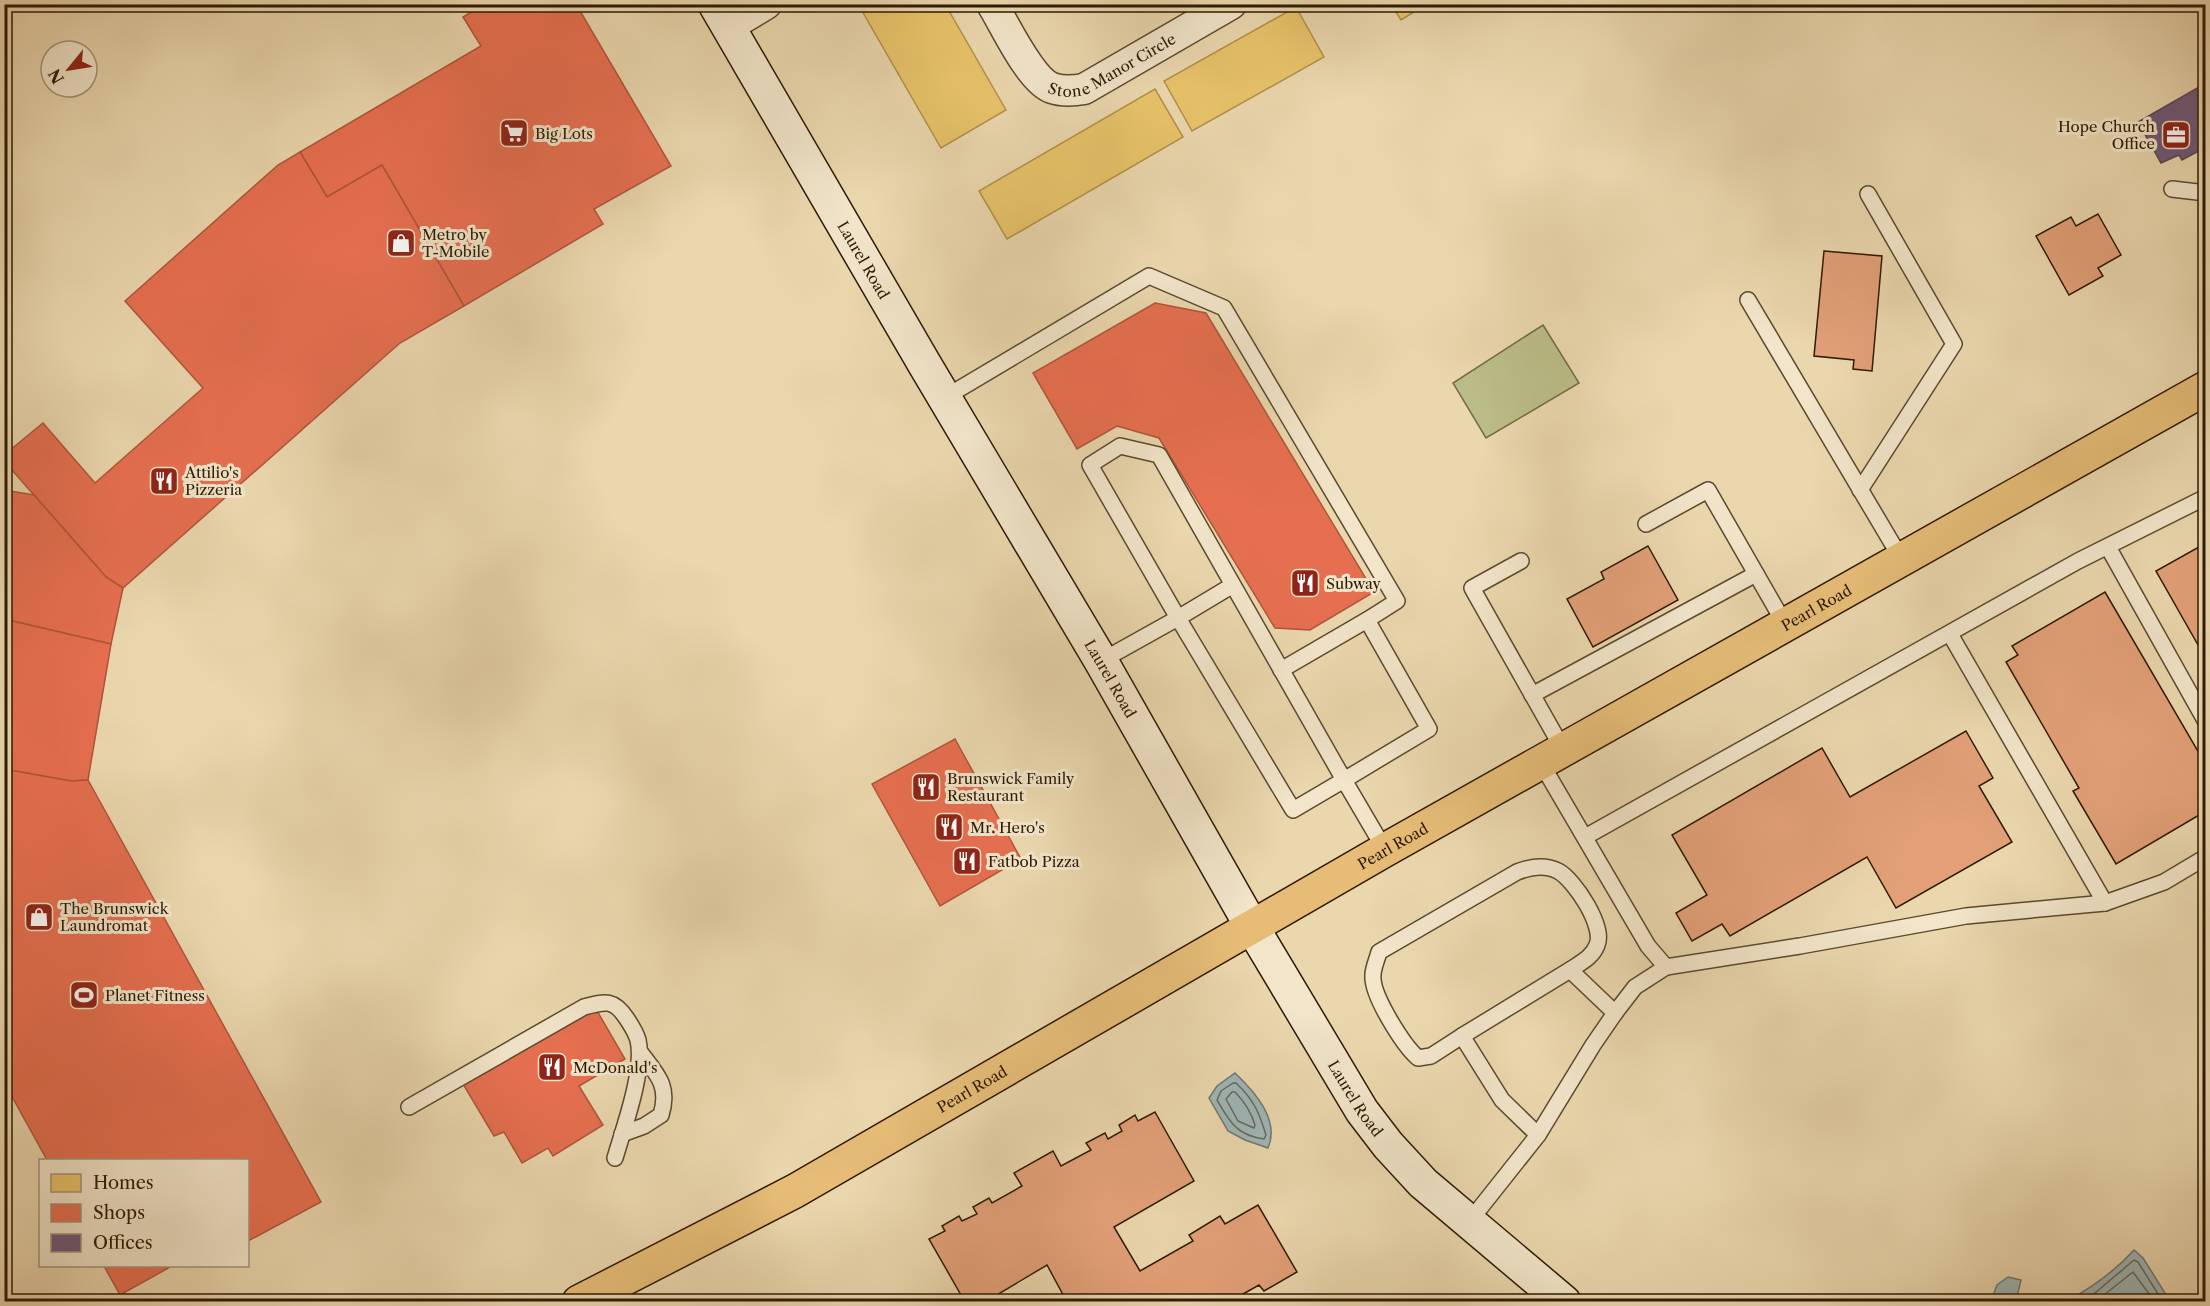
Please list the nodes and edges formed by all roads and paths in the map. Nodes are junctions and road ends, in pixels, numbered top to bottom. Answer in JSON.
{"nodes":[{"id":1,"x":766,"y":4,"type":"edge"},
{"id":2,"x":992,"y":4,"type":"edge"},
{"id":3,"x":1232,"y":4,"type":"edge"},
{"id":4,"x":721,"y":16,"type":"edge"},
{"id":5,"x":2172,"y":189,"type":"dead end"},
{"id":6,"x":2205,"y":193,"type":"edge"},
{"id":7,"x":1868,"y":194,"type":"dead end"},
{"id":8,"x":1748,"y":300,"type":"dead end"},
{"id":9,"x":2205,"y":388,"type":"edge"},
{"id":10,"x":944,"y":398,"type":"junction"},
{"id":11,"x":1860,"y":490,"type":"junction"},
{"id":12,"x":2205,"y":505,"type":"edge"},
{"id":13,"x":1646,"y":524,"type":"dead end"},
{"id":14,"x":2108,"y":547,"type":"junction"},
{"id":15,"x":1902,"y":560,"type":"junction"},
{"id":16,"x":1521,"y":561,"type":"dead end"},
{"id":17,"x":1756,"y":574,"type":"junction"},
{"id":18,"x":1233,"y":585,"type":"junction"},
{"id":19,"x":1178,"y":618,"type":"junction"},
{"id":20,"x":1367,"y":620,"type":"junction"},
{"id":21,"x":1786,"y":626,"type":"junction"},
{"id":22,"x":1950,"y":634,"type":"junction"},
{"id":23,"x":1101,"y":661,"type":"junction"},
{"id":24,"x":1281,"y":670,"type":"junction"},
{"id":25,"x":1532,"y":695,"type":"junction"},
{"id":26,"x":2205,"y":722,"type":"edge"},
{"id":27,"x":1553,"y":757,"type":"junction"},
{"id":28,"x":1344,"y":780,"type":"junction"},
{"id":29,"x":1585,"y":837,"type":"junction"},
{"id":30,"x":1385,"y":850,"type":"junction"},
{"id":31,"x":2205,"y":857,"type":"edge"},
{"id":32,"x":2105,"y":903,"type":"junction"},
{"id":33,"x":1252,"y":927,"type":"junction"},
{"id":34,"x":1666,"y":967,"type":"junction"},
{"id":35,"x":1570,"y":970,"type":"junction"},
{"id":36,"x":1615,"y":1013,"type":"junction"},
{"id":37,"x":1462,"y":1036,"type":"junction"},
{"id":38,"x":640,"y":1052,"type":"junction"},
{"id":39,"x":409,"y":1107,"type":"dead end"},
{"id":40,"x":622,"y":1134,"type":"junction"},
{"id":41,"x":1538,"y":1135,"type":"junction"},
{"id":42,"x":615,"y":1158,"type":"dead end"},
{"id":43,"x":1469,"y":1222,"type":"junction"},
{"id":44,"x":579,"y":1302,"type":"edge"},
{"id":45,"x":1564,"y":1302,"type":"edge"}],
"edges":[{"from":1,"to":4,"type":"street"},
{"from":2,"to":3,"type":"street","name":"Stone Manor Circle"},
{"from":4,"to":10,"type":"street","name":"Laurel Road"},
{"from":5,"to":6,"type":"lane"},
{"from":7,"to":11,"type":"lane"},
{"from":8,"to":11,"type":"lane"},
{"from":9,"to":15,"type":"main road","name":"Pearl Road"},
{"from":10,"to":20,"type":"lane"},
{"from":10,"to":23,"type":"street","name":"Laurel Road"},
{"from":11,"to":15,"type":"lane"},
{"from":12,"to":14,"type":"lane"},
{"from":13,"to":17,"type":"lane"},
{"from":14,"to":22,"type":"lane"},
{"from":14,"to":26,"type":"lane"},
{"from":15,"to":21,"type":"main road","name":"Pearl Road"},
{"from":16,"to":25,"type":"lane"},
{"from":17,"to":21,"type":"lane"},
{"from":17,"to":25,"type":"lane"},
{"from":18,"to":19,"type":"lane"},
{"from":18,"to":19,"type":"lane"},
{"from":18,"to":24,"type":"lane"},
{"from":19,"to":23,"type":"lane"},
{"from":19,"to":28,"type":"lane"},
{"from":20,"to":24,"type":"lane"},
{"from":20,"to":28,"type":"lane"},
{"from":21,"to":27,"type":"main road","name":"Pearl Road"},
{"from":22,"to":29,"type":"lane"},
{"from":22,"to":32,"type":"lane"},
{"from":23,"to":33,"type":"street","name":"Laurel Road"},
{"from":24,"to":28,"type":"lane"},
{"from":25,"to":27,"type":"lane"},
{"from":27,"to":29,"type":"lane"},
{"from":27,"to":30,"type":"main road","name":"Pearl Road"},
{"from":28,"to":30,"type":"lane"},
{"from":29,"to":34,"type":"lane"},
{"from":30,"to":33,"type":"main road","name":"Pearl Road"},
{"from":31,"to":32,"type":"lane"},
{"from":32,"to":34,"type":"lane"},
{"from":33,"to":43,"type":"street","name":"Laurel Road"},
{"from":33,"to":44,"type":"main road","name":"Pearl Road"},
{"from":34,"to":36,"type":"lane"},
{"from":35,"to":36,"type":"lane"},
{"from":35,"to":37,"type":"lane"},
{"from":35,"to":37,"type":"lane"},
{"from":36,"to":41,"type":"lane"},
{"from":37,"to":41,"type":"lane"},
{"from":38,"to":39,"type":"lane"},
{"from":38,"to":40,"type":"lane"},
{"from":38,"to":40,"type":"lane"},
{"from":40,"to":42,"type":"lane"},
{"from":41,"to":43,"type":"lane"},
{"from":43,"to":45,"type":"street","name":"Laurel Road"}]}
